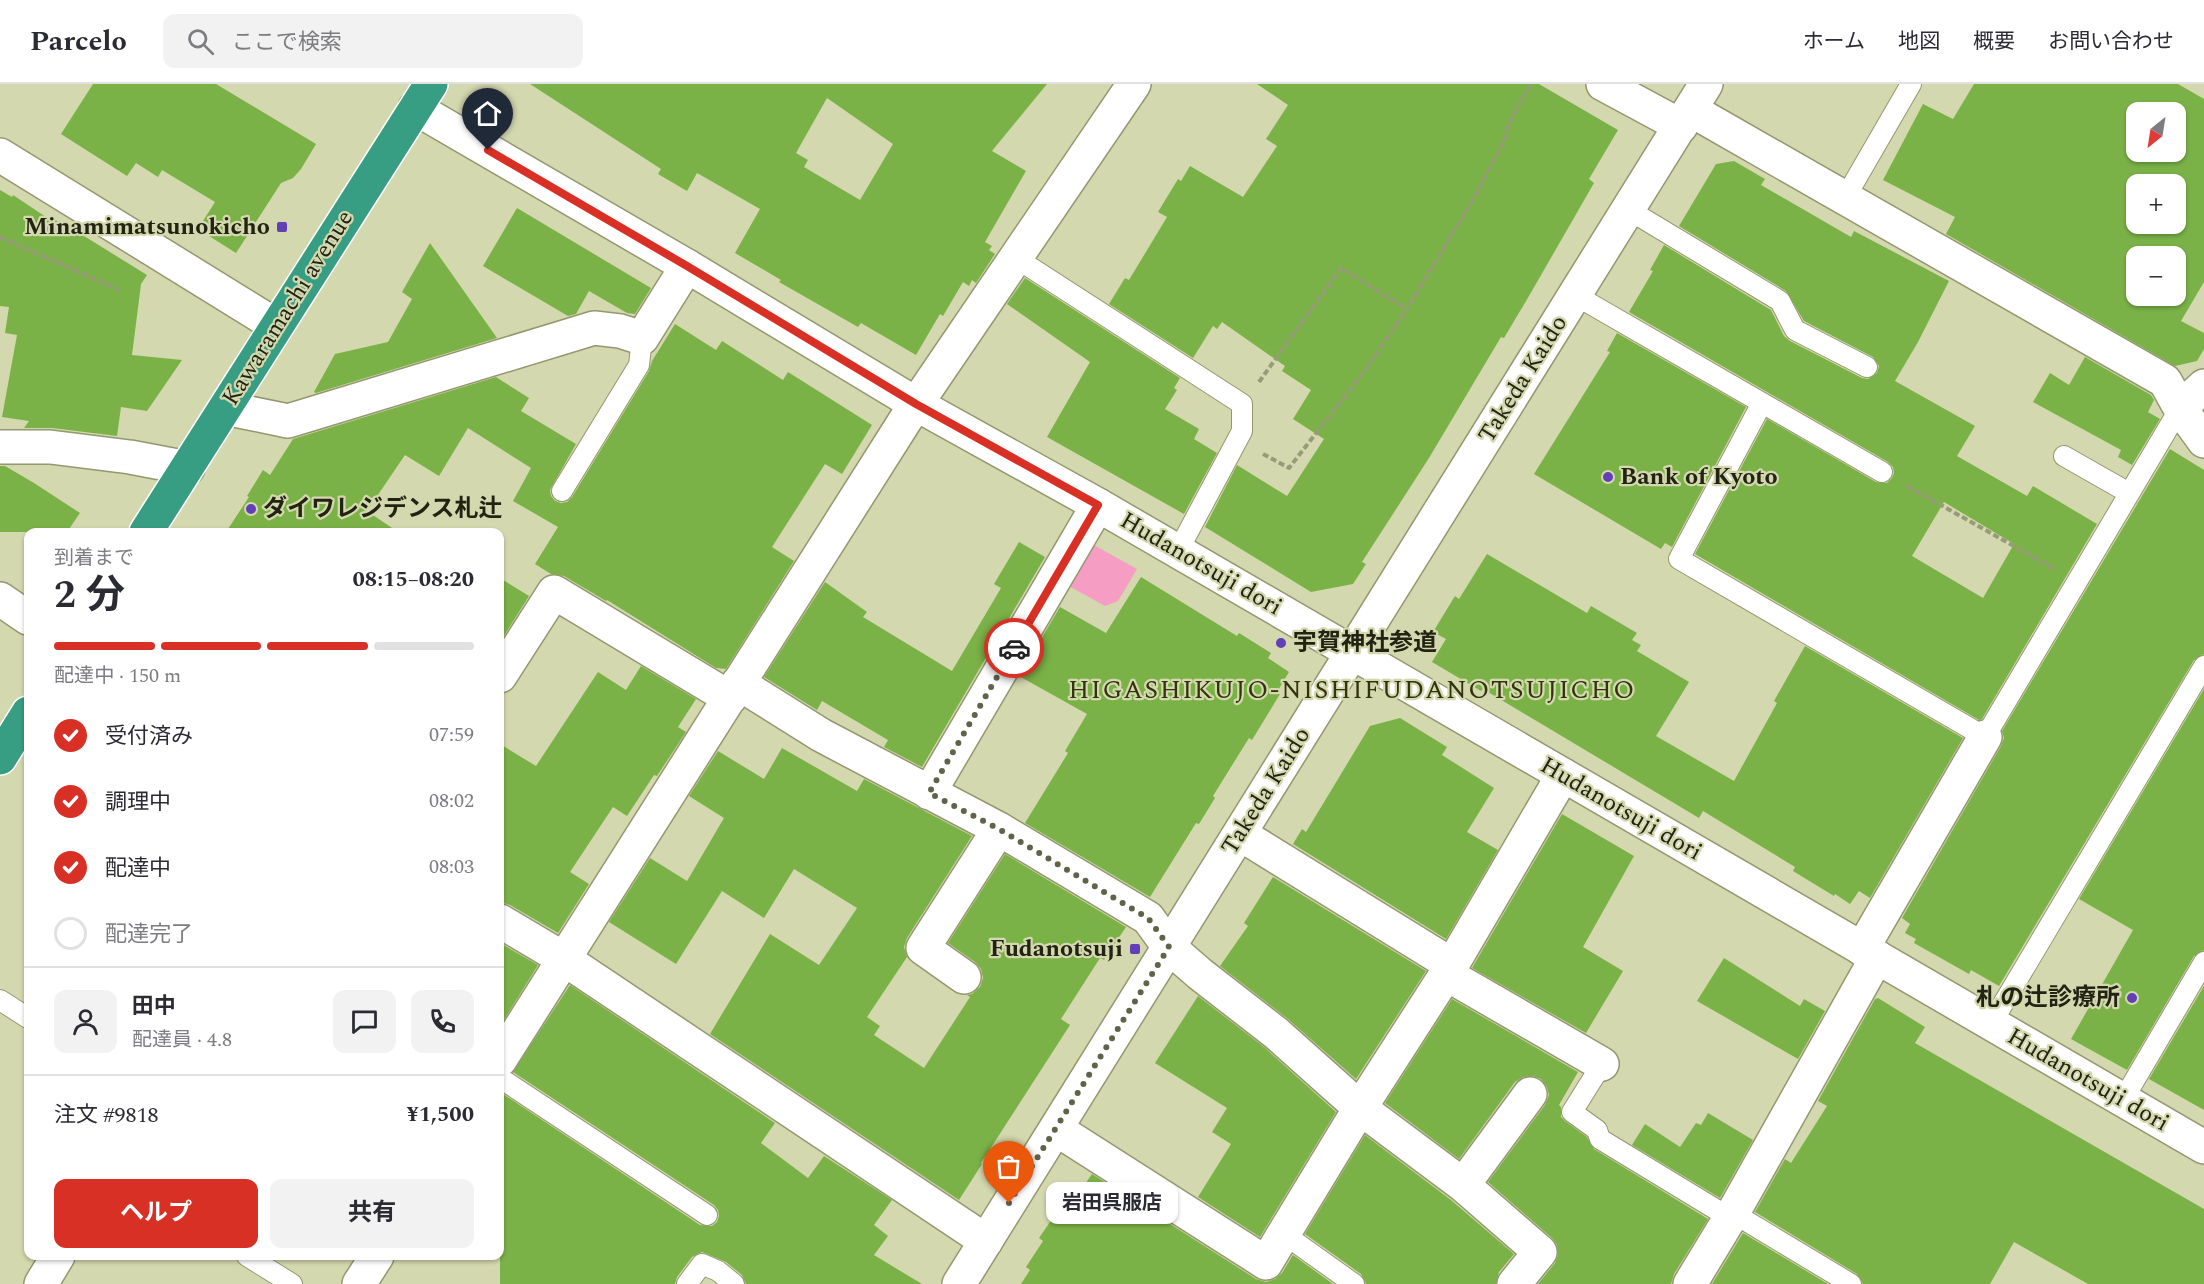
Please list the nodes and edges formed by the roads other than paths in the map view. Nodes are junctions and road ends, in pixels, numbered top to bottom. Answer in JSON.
{"nodes":[{"id":1,"x":1134,"y":84,"type":"edge"},
{"id":2,"x":1604,"y":84,"type":"edge"},
{"id":3,"x":1911,"y":84,"type":"edge"},
{"id":4,"x":423,"y":96,"type":"edge"},
{"id":5,"x":1692,"y":107,"type":"edge"},
{"id":6,"x":0,"y":155,"type":"edge"},
{"id":7,"x":1845,"y":198,"type":"junction"},
{"id":8,"x":1629,"y":210,"type":"junction"},
{"id":9,"x":1016,"y":258,"type":"junction"},
{"id":10,"x":687,"y":266,"type":"junction"},
{"id":11,"x":1575,"y":295,"type":"junction"},
{"id":12,"x":277,"y":326,"type":"junction"},
{"id":13,"x":642,"y":338,"type":"junction"},
{"id":14,"x":1867,"y":367,"type":"dead end"},
{"id":15,"x":2204,"y":386,"type":"edge"},
{"id":16,"x":1762,"y":403,"type":"junction"},
{"id":17,"x":916,"y":404,"type":"junction"},
{"id":18,"x":225,"y":408,"type":"junction"},
{"id":19,"x":2180,"y":408,"type":"junction"},
{"id":20,"x":2204,"y":441,"type":"edge"},
{"id":21,"x":0,"y":447,"type":"edge"},
{"id":22,"x":2064,"y":456,"type":"dead end"},
{"id":23,"x":188,"y":468,"type":"junction"},
{"id":24,"x":1882,"y":472,"type":"road end"},
{"id":25,"x":562,"y":491,"type":"dead end"},
{"id":26,"x":2129,"y":493,"type":"junction"},
{"id":27,"x":1098,"y":505,"type":"junction"},
{"id":28,"x":149,"y":528,"type":"edge"},
{"id":29,"x":1178,"y":551,"type":"junction"},
{"id":30,"x":0,"y":599,"type":"edge"},
{"id":31,"x":24,"y":615,"type":"edge"},
{"id":32,"x":1353,"y":653,"type":"junction"},
{"id":33,"x":2204,"y":666,"type":"edge"},
{"id":34,"x":504,"y":670,"type":"edge"},
{"id":35,"x":734,"y":690,"type":"junction"},
{"id":36,"x":24,"y":727,"type":"edge"},
{"id":37,"x":1985,"y":737,"type":"junction"},
{"id":38,"x":0,"y":758,"type":"edge"},
{"id":39,"x":1563,"y":775,"type":"junction"},
{"id":40,"x":929,"y":793,"type":"junction"},
{"id":41,"x":999,"y":829,"type":"junction"},
{"id":42,"x":1240,"y":834,"type":"junction"},
{"id":43,"x":504,"y":923,"type":"edge"},
{"id":44,"x":1169,"y":947,"type":"junction"},
{"id":45,"x":1870,"y":953,"type":"junction"},
{"id":46,"x":564,"y":959,"type":"junction"},
{"id":47,"x":2204,"y":962,"type":"edge"},
{"id":48,"x":1449,"y":969,"type":"junction"},
{"id":49,"x":964,"y":977,"type":"dead end"},
{"id":50,"x":0,"y":1000,"type":"edge"},
{"id":51,"x":24,"y":1015,"type":"edge"},
{"id":52,"x":1991,"y":1024,"type":"junction"},
{"id":53,"x":504,"y":1054,"type":"edge"},
{"id":54,"x":1602,"y":1064,"type":"joint"},
{"id":55,"x":504,"y":1081,"type":"edge"},
{"id":56,"x":1530,"y":1094,"type":"dead end"},
{"id":57,"x":2123,"y":1100,"type":"junction"},
{"id":58,"x":1360,"y":1108,"type":"junction"},
{"id":59,"x":1056,"y":1129,"type":"junction"},
{"id":60,"x":2204,"y":1147,"type":"edge"},
{"id":61,"x":1463,"y":1185,"type":"junction"},
{"id":62,"x":707,"y":1215,"type":"dead end"},
{"id":63,"x":1731,"y":1215,"type":"junction"},
{"id":64,"x":1284,"y":1234,"type":"junction"},
{"id":65,"x":986,"y":1241,"type":"junction"},
{"id":66,"x":56,"y":1260,"type":"edge"},
{"id":67,"x":254,"y":1260,"type":"edge"},
{"id":68,"x":375,"y":1260,"type":"edge"},
{"id":69,"x":41,"y":1284,"type":"edge"},
{"id":70,"x":292,"y":1284,"type":"edge"},
{"id":71,"x":360,"y":1284,"type":"edge"},
{"id":72,"x":687,"y":1284,"type":"edge"},
{"id":73,"x":734,"y":1284,"type":"edge"},
{"id":74,"x":959,"y":1284,"type":"edge"},
{"id":75,"x":1354,"y":1284,"type":"edge"},
{"id":76,"x":1514,"y":1284,"type":"edge"},
{"id":77,"x":1690,"y":1284,"type":"edge"},
{"id":78,"x":1851,"y":1284,"type":"edge"}],
"edges":[{"from":1,"to":9,"type":"street"},
{"from":2,"to":5,"type":"street"},
{"from":3,"to":7,"type":"lane"},
{"from":4,"to":10,"type":"street","name":"Hudanotsuji dori"},
{"from":4,"to":12,"type":"highway","name":"Kawaramachi avenue"},
{"from":5,"to":7,"type":"street"},
{"from":5,"to":8,"type":"street","name":"Takeda Kaido"},
{"from":6,"to":12,"type":"street"},
{"from":7,"to":19,"type":"street"},
{"from":8,"to":11,"type":"street","name":"Takeda Kaido"},
{"from":8,"to":14,"type":"lane"},
{"from":9,"to":17,"type":"street"},
{"from":9,"to":29,"type":"lane"},
{"from":10,"to":13,"type":"street"},
{"from":10,"to":17,"type":"street","name":"Hudanotsuji dori"},
{"from":11,"to":16,"type":"lane"},
{"from":11,"to":32,"type":"street","name":"Takeda Kaido"},
{"from":12,"to":18,"type":"highway","name":"Kawaramachi avenue"},
{"from":13,"to":18,"type":"street"},
{"from":13,"to":25,"type":"lane"},
{"from":15,"to":19,"type":"street"},
{"from":16,"to":24,"type":"lane"},
{"from":16,"to":37,"type":"lane"},
{"from":17,"to":27,"type":"street","name":"Hudanotsuji dori"},
{"from":17,"to":35,"type":"street"},
{"from":18,"to":23,"type":"highway","name":"Kawaramachi avenue"},
{"from":19,"to":20,"type":"street"},
{"from":19,"to":26,"type":"lane"},
{"from":21,"to":23,"type":"street"},
{"from":22,"to":26,"type":"lane"},
{"from":23,"to":28,"type":"highway","name":"Kawaramachi avenue"},
{"from":26,"to":37,"type":"lane"},
{"from":27,"to":29,"type":"street","name":"Hudanotsuji dori"},
{"from":27,"to":40,"type":"street"},
{"from":29,"to":32,"type":"street","name":"Hudanotsuji dori"},
{"from":30,"to":31,"type":"street"},
{"from":32,"to":39,"type":"street","name":"Hudanotsuji dori"},
{"from":32,"to":42,"type":"street","name":"Takeda Kaido"},
{"from":33,"to":52,"type":"lane"},
{"from":34,"to":35,"type":"street"},
{"from":35,"to":40,"type":"street"},
{"from":35,"to":46,"type":"street"},
{"from":36,"to":38,"type":"highway"},
{"from":37,"to":45,"type":"street"},
{"from":39,"to":45,"type":"street","name":"Hudanotsuji dori"},
{"from":39,"to":48,"type":"street"},
{"from":40,"to":41,"type":"street"},
{"from":41,"to":44,"type":"street"},
{"from":41,"to":49,"type":"street"},
{"from":42,"to":44,"type":"street","name":"Takeda Kaido"},
{"from":42,"to":48,"type":"street"},
{"from":43,"to":46,"type":"street"},
{"from":44,"to":58,"type":"street"},
{"from":44,"to":59,"type":"street","name":"Takeda Kaido"},
{"from":45,"to":52,"type":"street","name":"Hudanotsuji dori"},
{"from":45,"to":63,"type":"street"},
{"from":46,"to":53,"type":"street"},
{"from":46,"to":65,"type":"street"},
{"from":47,"to":57,"type":"lane"},
{"from":48,"to":54,"type":"street"},
{"from":48,"to":58,"type":"street"},
{"from":50,"to":51,"type":"lane"},
{"from":52,"to":57,"type":"street","name":"Hudanotsuji dori"},
{"from":54,"to":63,"type":"lane"},
{"from":55,"to":62,"type":"lane"},
{"from":56,"to":61,"type":"street"},
{"from":57,"to":60,"type":"street","name":"Hudanotsuji dori"},
{"from":58,"to":61,"type":"street"},
{"from":58,"to":64,"type":"street"},
{"from":59,"to":64,"type":"street"},
{"from":59,"to":65,"type":"street","name":"Takeda Kaido"},
{"from":61,"to":76,"type":"street"},
{"from":63,"to":77,"type":"street"},
{"from":63,"to":78,"type":"lane"},
{"from":64,"to":75,"type":"lane"},
{"from":65,"to":74,"type":"street","name":"Takeda Kaido"},
{"from":66,"to":69,"type":"street"},
{"from":67,"to":70,"type":"lane"},
{"from":68,"to":71,"type":"street"},
{"from":72,"to":73,"type":"lane"}]}
